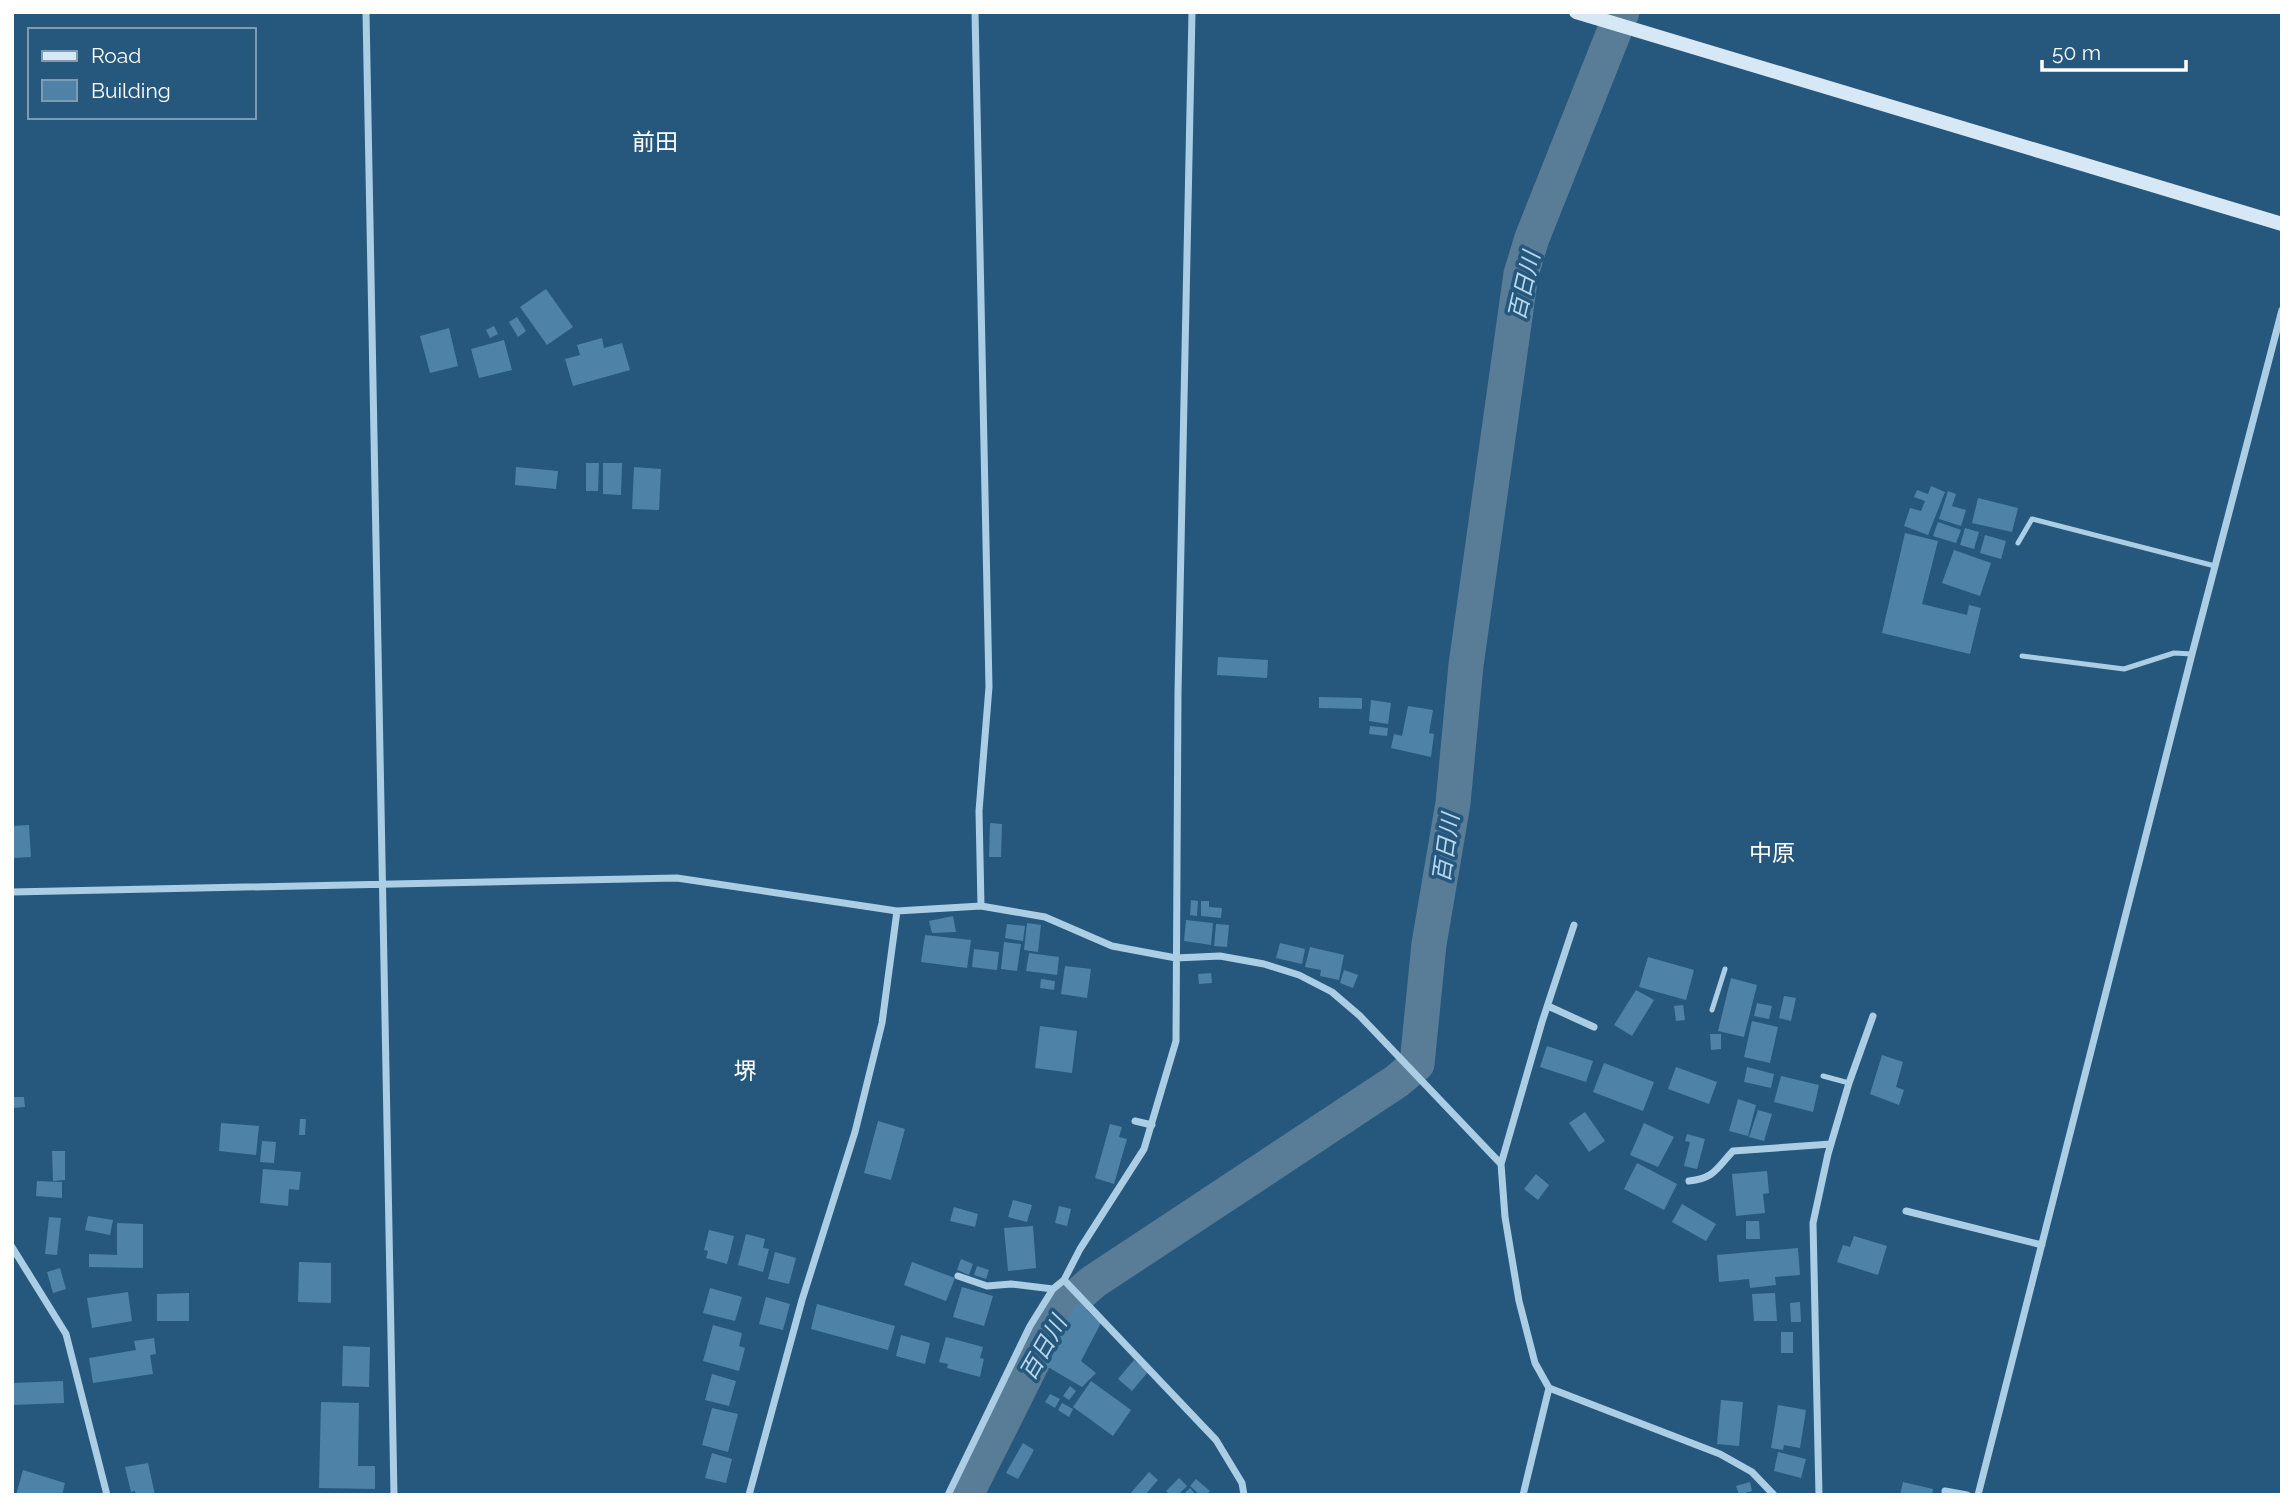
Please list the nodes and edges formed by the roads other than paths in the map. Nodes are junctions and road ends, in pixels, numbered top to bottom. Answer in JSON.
{"nodes":[{"id":1,"x":366,"y":12,"type":"edge"},
{"id":2,"x":975,"y":12,"type":"edge"},
{"id":3,"x":1192,"y":12,"type":"edge"},
{"id":4,"x":1581,"y":14,"type":"edge"},
{"id":5,"x":2282,"y":224,"type":"edge"},
{"id":6,"x":2282,"y":310,"type":"edge"},
{"id":7,"x":2018,"y":543,"type":"dead end"},
{"id":8,"x":2215,"y":566,"type":"junction"},
{"id":9,"x":2192,"y":654,"type":"junction"},
{"id":10,"x":2022,"y":656,"type":"dead end"},
{"id":11,"x":383,"y":885,"type":"junction"},
{"id":12,"x":12,"y":892,"type":"edge"},
{"id":13,"x":981,"y":906,"type":"junction"},
{"id":14,"x":897,"y":911,"type":"junction"},
{"id":15,"x":1574,"y":925,"type":"dead end"},
{"id":16,"x":1176,"y":958,"type":"junction"},
{"id":17,"x":1726,"y":969,"type":"dead end"},
{"id":18,"x":1548,"y":1006,"type":"junction"},
{"id":19,"x":1712,"y":1010,"type":"dead end"},
{"id":20,"x":1873,"y":1016,"type":"dead end"},
{"id":21,"x":1594,"y":1027,"type":"dead end"},
{"id":22,"x":1824,"y":1076,"type":"dead end"},
{"id":23,"x":1849,"y":1083,"type":"junction"},
{"id":24,"x":1135,"y":1121,"type":"dead end"},
{"id":25,"x":1152,"y":1125,"type":"junction"},
{"id":26,"x":1831,"y":1144,"type":"junction"},
{"id":27,"x":1501,"y":1164,"type":"junction"},
{"id":28,"x":1689,"y":1181,"type":"dead end"},
{"id":29,"x":1906,"y":1211,"type":"dead end"},
{"id":30,"x":2042,"y":1245,"type":"junction"},
{"id":31,"x":12,"y":1247,"type":"edge"},
{"id":32,"x":958,"y":1276,"type":"dead end"},
{"id":33,"x":1064,"y":1280,"type":"junction"},
{"id":34,"x":1053,"y":1289,"type":"junction"},
{"id":35,"x":1549,"y":1388,"type":"junction"},
{"id":36,"x":1945,"y":1491,"type":"dead end"},
{"id":37,"x":107,"y":1495,"type":"edge"},
{"id":38,"x":394,"y":1495,"type":"edge"},
{"id":39,"x":749,"y":1495,"type":"edge"},
{"id":40,"x":948,"y":1495,"type":"edge"},
{"id":41,"x":1244,"y":1495,"type":"edge"},
{"id":42,"x":1523,"y":1495,"type":"edge"},
{"id":43,"x":1774,"y":1495,"type":"edge"},
{"id":44,"x":1819,"y":1495,"type":"edge"},
{"id":45,"x":1967,"y":1495,"type":"edge"},
{"id":46,"x":1978,"y":1495,"type":"edge"}],
"edges":[{"from":1,"to":11,"type":"street"},
{"from":2,"to":13,"type":"street"},
{"from":3,"to":16,"type":"street"},
{"from":4,"to":5,"type":"street"},
{"from":6,"to":8,"type":"street"},
{"from":7,"to":8,"type":"lane"},
{"from":8,"to":9,"type":"street"},
{"from":9,"to":10,"type":"lane"},
{"from":9,"to":30,"type":"street"},
{"from":11,"to":12,"type":"street"},
{"from":11,"to":14,"type":"street"},
{"from":11,"to":38,"type":"street"},
{"from":13,"to":14,"type":"street"},
{"from":13,"to":16,"type":"street"},
{"from":14,"to":39,"type":"street"},
{"from":15,"to":18,"type":"street"},
{"from":16,"to":25,"type":"street"},
{"from":16,"to":27,"type":"street"},
{"from":17,"to":19,"type":"lane"},
{"from":18,"to":21,"type":"street"},
{"from":18,"to":27,"type":"street"},
{"from":20,"to":23,"type":"street"},
{"from":22,"to":23,"type":"lane"},
{"from":23,"to":26,"type":"street"},
{"from":24,"to":25,"type":"street"},
{"from":25,"to":33,"type":"street"},
{"from":26,"to":28,"type":"street"},
{"from":26,"to":44,"type":"street"},
{"from":27,"to":35,"type":"street"},
{"from":29,"to":30,"type":"street"},
{"from":30,"to":46,"type":"street"},
{"from":31,"to":37,"type":"street"},
{"from":32,"to":34,"type":"street"},
{"from":33,"to":34,"type":"street"},
{"from":33,"to":41,"type":"street"},
{"from":34,"to":40,"type":"street"},
{"from":35,"to":42,"type":"street"},
{"from":35,"to":43,"type":"street"},
{"from":36,"to":45,"type":"street"}]}
